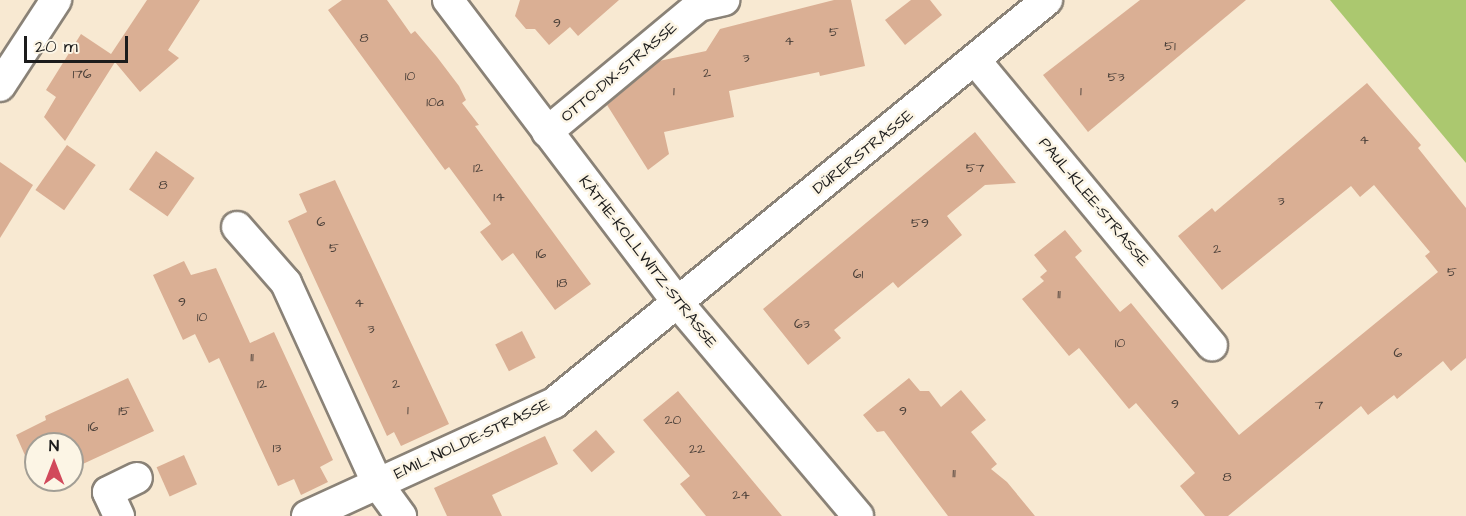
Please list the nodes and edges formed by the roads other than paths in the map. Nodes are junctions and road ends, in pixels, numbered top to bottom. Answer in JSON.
{"nodes":[{"id":1,"x":56,"y":0,"type":"edge"},
{"id":2,"x":448,"y":0,"type":"edge"},
{"id":3,"x":724,"y":0,"type":"edge"},
{"id":4,"x":1047,"y":0,"type":"edge"},
{"id":5,"x":975,"y":60,"type":"junction"},
{"id":6,"x":0,"y":86,"type":"edge"},
{"id":7,"x":547,"y":132,"type":"junction"},
{"id":8,"x":237,"y":227,"type":"dead end"},
{"id":9,"x":678,"y":303,"type":"junction"},
{"id":10,"x":1212,"y":345,"type":"dead end"},
{"id":11,"x":137,"y":478,"type":"dead end"},
{"id":12,"x":377,"y":483,"type":"junction"},
{"id":13,"x":119,"y":516,"type":"edge"},
{"id":14,"x":307,"y":516,"type":"edge"},
{"id":15,"x":401,"y":516,"type":"edge"},
{"id":16,"x":858,"y":516,"type":"edge"}],
"edges":[{"from":1,"to":6,"type":"street"},
{"from":2,"to":7,"type":"street","name":"KÄTHE-KOLLWITZ-STRASSE"},
{"from":3,"to":7,"type":"street","name":"OTTO-DIX-STRASSE"},
{"from":4,"to":5,"type":"street","name":"DÜRERSTRASSE"},
{"from":5,"to":9,"type":"street","name":"DÜRERSTRASSE"},
{"from":5,"to":10,"type":"street","name":"PAUL-KLEE-STRASSE"},
{"from":7,"to":9,"type":"street","name":"KÄTHE-KOLLWITZ-STRASSE"},
{"from":8,"to":12,"type":"street","name":"EMIL-NOLDE-STRASSE"},
{"from":9,"to":12,"type":"street","name":"EMIL-NOLDE-STRASSE"},
{"from":9,"to":16,"type":"street","name":"KÄTHE-KOLLWITZ-STRASSE"},
{"from":11,"to":13,"type":"street"},
{"from":12,"to":14,"type":"street","name":"EMIL-NOLDE-STRASSE"},
{"from":12,"to":15,"type":"street","name":"EMIL-NOLDE-STRASSE"}]}
